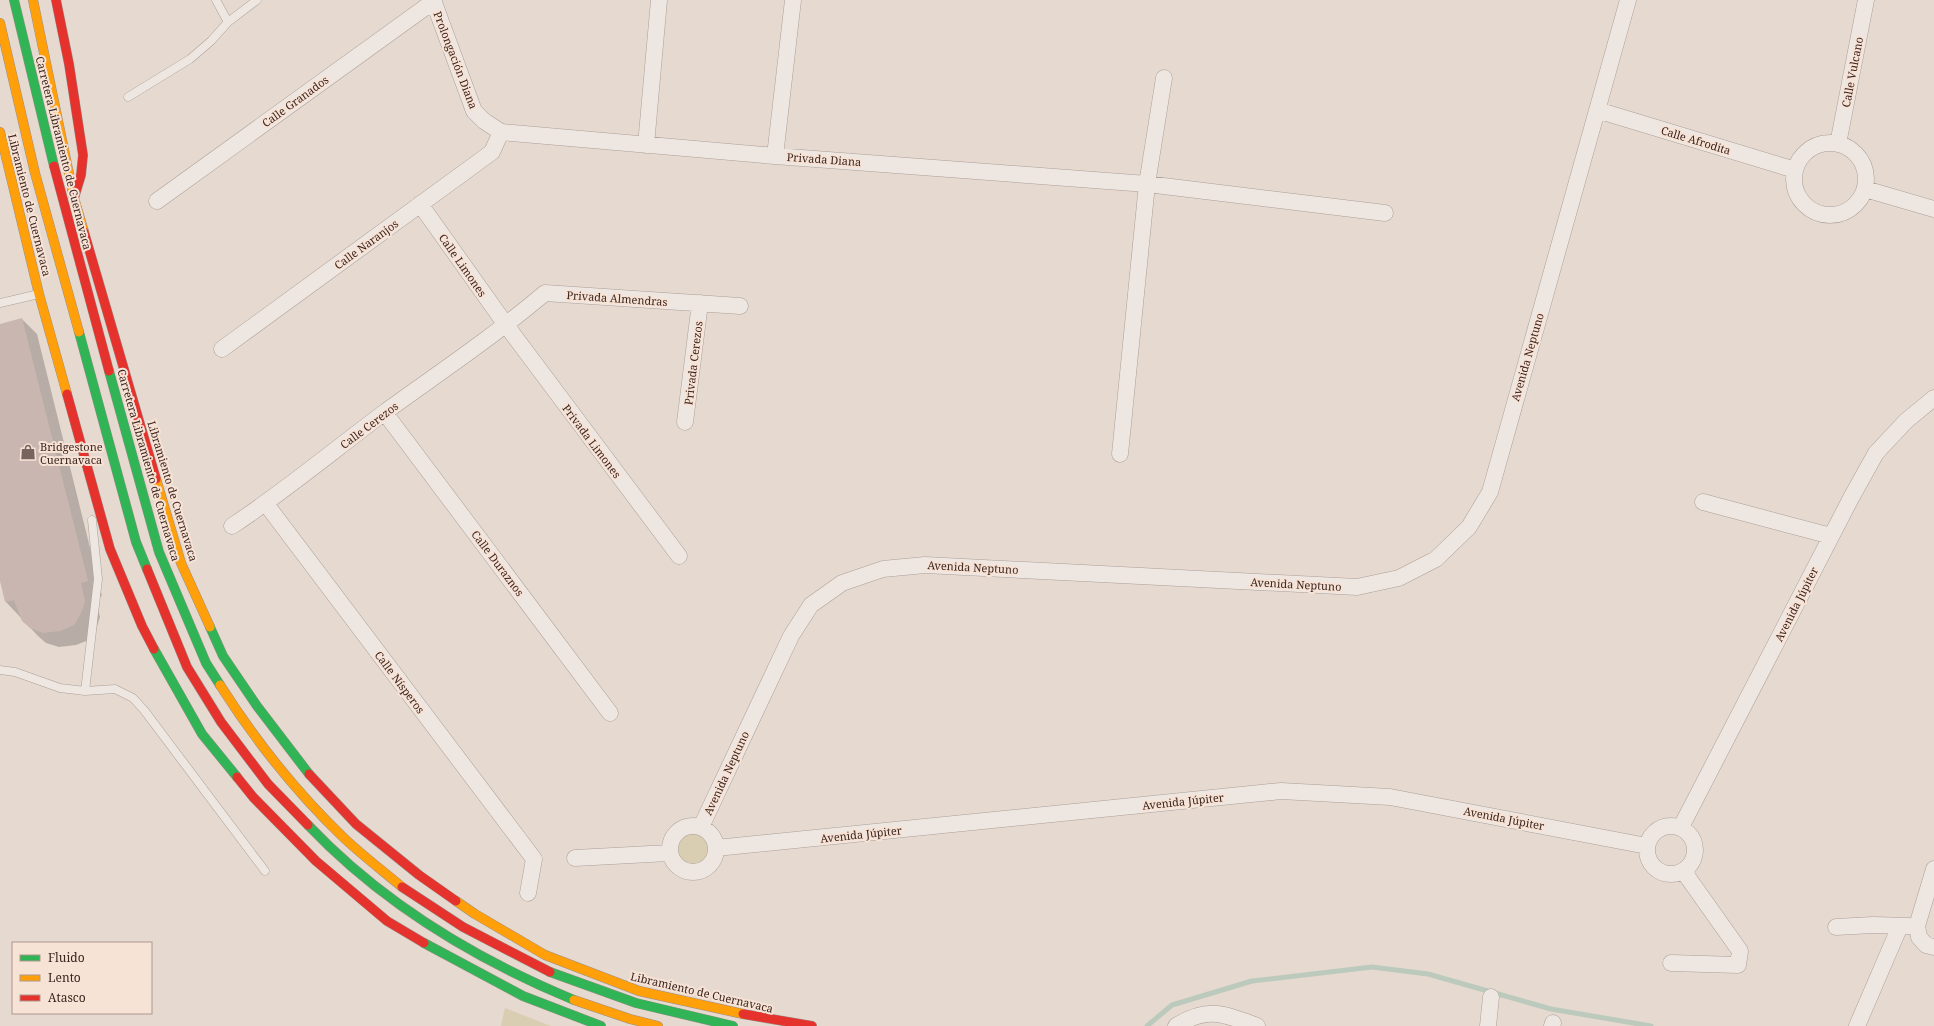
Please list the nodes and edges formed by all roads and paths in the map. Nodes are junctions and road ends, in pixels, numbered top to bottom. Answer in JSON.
{"nodes":[{"id":1,"x":14,"y":0,"type":"edge"},
{"id":2,"x":33,"y":0,"type":"edge"},
{"id":3,"x":56,"y":0,"type":"edge"},
{"id":4,"x":216,"y":0,"type":"edge"},
{"id":5,"x":257,"y":0,"type":"edge"},
{"id":6,"x":434,"y":0,"type":"edge"},
{"id":7,"x":659,"y":0,"type":"edge"},
{"id":8,"x":793,"y":0,"type":"edge"},
{"id":9,"x":1628,"y":0,"type":"edge"},
{"id":10,"x":1866,"y":0,"type":"edge"},
{"id":11,"x":228,"y":22,"type":"junction"},
{"id":12,"x":0,"y":23,"type":"edge"},
{"id":13,"x":1164,"y":78,"type":"dead end"},
{"id":14,"x":128,"y":97,"type":"dead end"},
{"id":15,"x":1597,"y":110,"type":"junction"},
{"id":16,"x":0,"y":132,"type":"edge"},
{"id":17,"x":502,"y":132,"type":"junction"},
{"id":18,"x":1838,"y":144,"type":"junction"},
{"id":19,"x":646,"y":145,"type":"junction"},
{"id":20,"x":775,"y":156,"type":"junction"},
{"id":21,"x":1795,"y":170,"type":"junction"},
{"id":22,"x":1147,"y":184,"type":"junction"},
{"id":23,"x":1865,"y":189,"type":"junction"},
{"id":24,"x":74,"y":198,"type":"junction"},
{"id":25,"x":157,"y":201,"type":"dead end"},
{"id":26,"x":420,"y":204,"type":"junction"},
{"id":27,"x":1934,"y":209,"type":"edge"},
{"id":28,"x":1385,"y":213,"type":"dead end"},
{"id":29,"x":39,"y":294,"type":"junction"},
{"id":30,"x":0,"y":303,"type":"edge"},
{"id":31,"x":700,"y":303,"type":"junction"},
{"id":32,"x":740,"y":306,"type":"dead end"},
{"id":33,"x":506,"y":325,"type":"junction"},
{"id":34,"x":222,"y":349,"type":"dead end"},
{"id":35,"x":55,"y":350,"type":"junction"},
{"id":36,"x":1934,"y":398,"type":"edge"},
{"id":37,"x":385,"y":413,"type":"junction"},
{"id":38,"x":685,"y":422,"type":"dead end"},
{"id":39,"x":1120,"y":454,"type":"dead end"},
{"id":40,"x":1703,"y":502,"type":"dead end"},
{"id":41,"x":266,"y":504,"type":"junction"},
{"id":42,"x":232,"y":526,"type":"dead end"},
{"id":43,"x":1831,"y":536,"type":"junction"},
{"id":44,"x":679,"y":556,"type":"dead end"},
{"id":45,"x":0,"y":670,"type":"edge"},
{"id":46,"x":85,"y":690,"type":"junction"},
{"id":47,"x":610,"y":713,"type":"dead end"},
{"id":48,"x":701,"y":827,"type":"junction"},
{"id":49,"x":1681,"y":827,"type":"junction"},
{"id":50,"x":1647,"y":846,"type":"junction"},
{"id":51,"x":716,"y":848,"type":"junction"},
{"id":52,"x":669,"y":854,"type":"junction"},
{"id":53,"x":575,"y":858,"type":"dead end"},
{"id":54,"x":1934,"y":869,"type":"edge"},
{"id":55,"x":265,"y":871,"type":"dead end"},
{"id":56,"x":1684,"y":872,"type":"junction"},
{"id":57,"x":528,"y":893,"type":"dead end"},
{"id":58,"x":1924,"y":917,"type":"edge"},
{"id":59,"x":1900,"y":926,"type":"junction"},
{"id":60,"x":1836,"y":927,"type":"dead end"},
{"id":61,"x":1934,"y":947,"type":"edge"},
{"id":62,"x":1671,"y":963,"type":"dead end"},
{"id":63,"x":1491,"y":997,"type":"dead end"},
{"id":64,"x":601,"y":1026,"type":"edge"},
{"id":65,"x":658,"y":1026,"type":"edge"},
{"id":66,"x":734,"y":1026,"type":"edge"},
{"id":67,"x":812,"y":1026,"type":"edge"},
{"id":68,"x":1176,"y":1026,"type":"edge"},
{"id":69,"x":1257,"y":1026,"type":"edge"},
{"id":70,"x":1488,"y":1026,"type":"edge"},
{"id":71,"x":1857,"y":1026,"type":"edge"}],
"edges":[{"from":1,"to":66,"type":"main road","name":"Carretera Libramiento de Cuernavaca"},
{"from":2,"to":24,"type":"main road","name":"Libramiento de Cuernavaca"},
{"from":3,"to":24,"type":"main road"},
{"from":4,"to":11,"type":"lane"},
{"from":5,"to":11,"type":"lane"},
{"from":6,"to":17,"type":"street","name":"Prolongación Diana"},
{"from":6,"to":25,"type":"street","name":"Calle Granados"},
{"from":7,"to":19,"type":"street"},
{"from":8,"to":20,"type":"street"},
{"from":9,"to":15,"type":"street","name":"Avenida Neptuno"},
{"from":10,"to":18,"type":"street","name":"Calle Vulcano"},
{"from":11,"to":14,"type":"lane"},
{"from":12,"to":65,"type":"main road"},
{"from":13,"to":22,"type":"street"},
{"from":15,"to":21,"type":"street","name":"Calle Afrodita"},
{"from":15,"to":48,"type":"street","name":"Avenida Neptuno"},
{"from":16,"to":29,"type":"main road","name":"Libramiento de Cuernavaca"},
{"from":17,"to":19,"type":"street","name":"Privada Diana"},
{"from":17,"to":26,"type":"street","name":"Calle Naranjos"},
{"from":18,"to":21,"type":"street"},
{"from":18,"to":23,"type":"street"},
{"from":19,"to":20,"type":"street","name":"Privada Diana"},
{"from":20,"to":22,"type":"street","name":"Privada Diana"},
{"from":21,"to":23,"type":"street"},
{"from":22,"to":28,"type":"street","name":"Privada Diana"},
{"from":22,"to":39,"type":"street"},
{"from":23,"to":27,"type":"street"},
{"from":24,"to":67,"type":"main road","name":"Libramiento de Cuernavaca"},
{"from":26,"to":33,"type":"street","name":"Calle Limones"},
{"from":26,"to":34,"type":"street","name":"Calle Naranjos"},
{"from":29,"to":30,"type":"lane"},
{"from":29,"to":35,"type":"main road","name":"Libramiento de Cuernavaca"},
{"from":31,"to":32,"type":"street","name":"Privada Almendras"},
{"from":31,"to":33,"type":"street","name":"Privada Almendras"},
{"from":31,"to":38,"type":"street","name":"Privada Cerezos"},
{"from":33,"to":37,"type":"street","name":"Calle Cerezos"},
{"from":33,"to":44,"type":"street","name":"Privada Limones"},
{"from":35,"to":46,"type":"lane"},
{"from":35,"to":64,"type":"main road","name":"Libramiento de Cuernavaca"},
{"from":36,"to":43,"type":"street","name":"Avenida Júpiter"},
{"from":37,"to":41,"type":"street","name":"Calle Cerezos"},
{"from":37,"to":47,"type":"street","name":"Calle Duraznos"},
{"from":40,"to":43,"type":"street"},
{"from":41,"to":42,"type":"street","name":"Calle Cerezos"},
{"from":41,"to":57,"type":"street","name":"Calle Nísperos"},
{"from":43,"to":49,"type":"street","name":"Avenida Júpiter"},
{"from":45,"to":46,"type":"lane"},
{"from":46,"to":55,"type":"lane"},
{"from":48,"to":51,"type":"street"},
{"from":48,"to":52,"type":"street"},
{"from":49,"to":50,"type":"street"},
{"from":49,"to":56,"type":"street"},
{"from":50,"to":51,"type":"street","name":"Avenida Júpiter"},
{"from":50,"to":56,"type":"street"},
{"from":51,"to":52,"type":"street"},
{"from":52,"to":53,"type":"street"},
{"from":54,"to":58,"type":"street"},
{"from":56,"to":62,"type":"street"},
{"from":58,"to":59,"type":"street"},
{"from":58,"to":61,"type":"street"},
{"from":59,"to":60,"type":"street"},
{"from":59,"to":71,"type":"street"},
{"from":63,"to":70,"type":"street"},
{"from":68,"to":69,"type":"street"}]}
